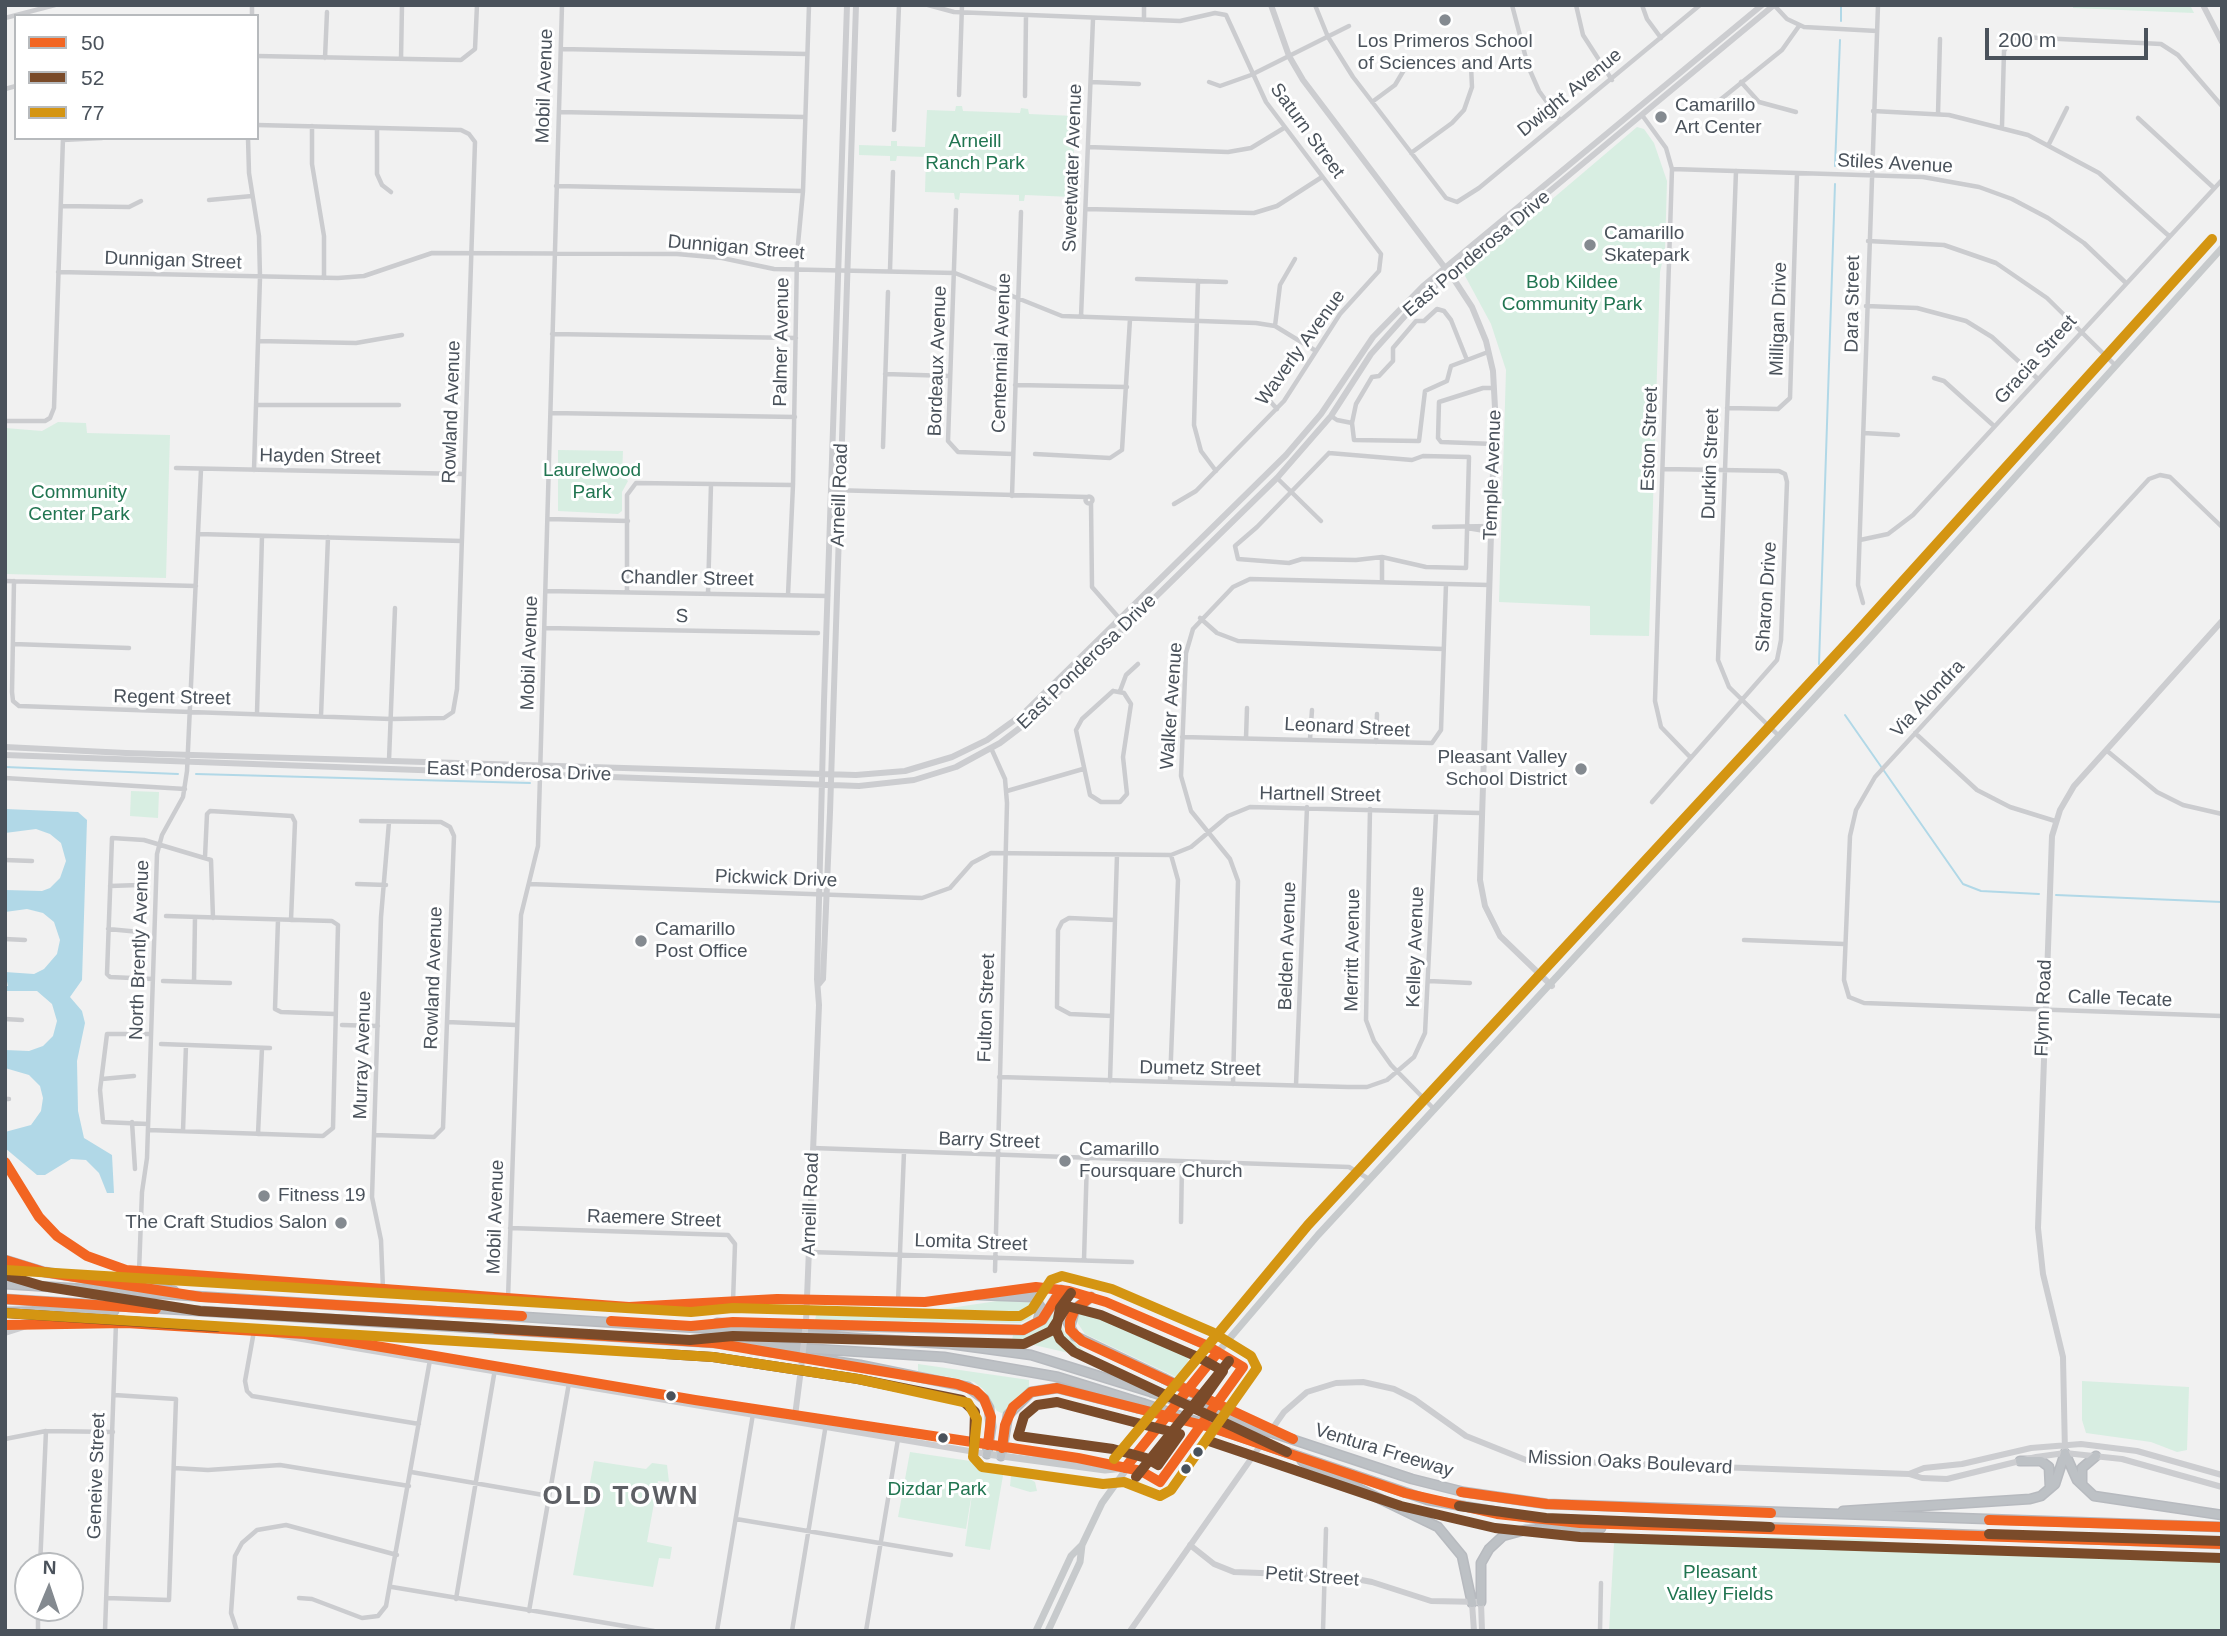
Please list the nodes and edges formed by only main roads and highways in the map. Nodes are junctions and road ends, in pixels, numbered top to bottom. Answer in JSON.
{"nodes":[{"id":1,"x":847,"y":5,"type":"edge"},
{"id":2,"x":856,"y":5,"type":"edge"},
{"id":3,"x":1271,"y":5,"type":"edge"},
{"id":4,"x":1762,"y":5,"type":"edge"},
{"id":5,"x":1774,"y":5,"type":"edge"},
{"id":6,"x":2203,"y":5,"type":"edge"},
{"id":7,"x":2222,"y":42,"type":"edge"},
{"id":8,"x":1637,"y":108,"type":"junction"},
{"id":9,"x":1642,"y":115,"type":"junction"},
{"id":10,"x":2222,"y":248,"type":"edge"},
{"id":11,"x":1445,"y":268,"type":"junction"},
{"id":12,"x":1450,"y":274,"type":"junction"},
{"id":13,"x":2222,"y":621,"type":"edge"},
{"id":14,"x":5,"y":747,"type":"edge"},
{"id":15,"x":5,"y":755,"type":"edge"},
{"id":16,"x":952,"y":757,"type":"junction"},
{"id":17,"x":188,"y":758,"type":"junction"},
{"id":18,"x":539,"y":769,"type":"junction"},
{"id":19,"x":823,"y":773,"type":"junction"},
{"id":20,"x":937,"y":773,"type":"junction"},
{"id":21,"x":832,"y":774,"type":"junction"},
{"id":22,"x":822,"y":783,"type":"junction"},
{"id":23,"x":831,"y":784,"type":"junction"},
{"id":24,"x":822,"y":894,"type":"junction"},
{"id":25,"x":1552,"y":986,"type":"junction"},
{"id":26,"x":5,"y":1163,"type":"edge"},
{"id":27,"x":5,"y":1260,"type":"edge"},
{"id":28,"x":5,"y":1283,"type":"edge"},
{"id":29,"x":1060,"y":1290,"type":"junction"},
{"id":30,"x":977,"y":1295,"type":"junction"},
{"id":31,"x":201,"y":1297,"type":"junction"},
{"id":32,"x":1091,"y":1297,"type":"junction"},
{"id":33,"x":5,"y":1299,"type":"edge"},
{"id":34,"x":808,"y":1299,"type":"junction"},
{"id":35,"x":150,"y":1308,"type":"junction"},
{"id":36,"x":5,"y":1312,"type":"edge"},
{"id":37,"x":5,"y":1325,"type":"edge"},
{"id":38,"x":30,"y":1325,"type":"junction"},
{"id":39,"x":1035,"y":1325,"type":"junction"},
{"id":40,"x":691,"y":1326,"type":"junction"},
{"id":41,"x":1070,"y":1330,"type":"junction"},
{"id":42,"x":5,"y":1333,"type":"edge"},
{"id":43,"x":714,"y":1343,"type":"junction"},
{"id":44,"x":1218,"y":1352,"type":"junction"},
{"id":45,"x":1139,"y":1406,"type":"junction"},
{"id":46,"x":795,"y":1418,"type":"junction"},
{"id":47,"x":1276,"y":1434,"type":"junction"},
{"id":48,"x":2066,"y":1449,"type":"junction"},
{"id":49,"x":988,"y":1450,"type":"junction"},
{"id":50,"x":1002,"y":1452,"type":"junction"},
{"id":51,"x":1295,"y":1456,"type":"junction"},
{"id":52,"x":2096,"y":1456,"type":"junction"},
{"id":53,"x":2020,"y":1461,"type":"junction"},
{"id":54,"x":1125,"y":1468,"type":"junction"},
{"id":55,"x":1909,"y":1474,"type":"junction"},
{"id":56,"x":2222,"y":1475,"type":"edge"},
{"id":57,"x":2082,"y":1486,"type":"junction"},
{"id":58,"x":2222,"y":1487,"type":"edge"},
{"id":59,"x":2049,"y":1490,"type":"junction"},
{"id":60,"x":1799,"y":1514,"type":"junction"},
{"id":61,"x":2222,"y":1515,"type":"edge"},
{"id":62,"x":1646,"y":1525,"type":"junction"},
{"id":63,"x":2222,"y":1527,"type":"edge"},
{"id":64,"x":2222,"y":1544,"type":"edge"},
{"id":65,"x":1082,"y":1545,"type":"junction"},
{"id":66,"x":1190,"y":1545,"type":"junction"},
{"id":67,"x":1477,"y":1603,"type":"junction"},
{"id":68,"x":1036,"y":1631,"type":"edge"},
{"id":69,"x":1048,"y":1631,"type":"edge"},
{"id":70,"x":1130,"y":1631,"type":"edge"},
{"id":71,"x":1474,"y":1631,"type":"edge"},
{"id":72,"x":1482,"y":1631,"type":"edge"}],
"edges":[{"from":1,"to":19,"type":"main road","name":"Arneill Road"},
{"from":2,"to":21,"type":"main road","name":"Arneill Road"},
{"from":3,"to":11,"type":"main road","name":"Temple Avenue"},
{"from":4,"to":8,"type":"main road","name":"East Ponderosa Drive"},
{"from":5,"to":9,"type":"main road","name":"East Ponderosa Drive"},
{"from":6,"to":7,"type":"main road"},
{"from":8,"to":9,"type":"main road"},
{"from":8,"to":11,"type":"main road","name":"East Ponderosa Drive"},
{"from":9,"to":12,"type":"main road","name":"East Ponderosa Drive"},
{"from":10,"to":25,"type":"main road"},
{"from":11,"to":12,"type":"main road","name":"Temple Avenue"},
{"from":11,"to":16,"type":"main road","name":"East Ponderosa Drive"},
{"from":12,"to":20,"type":"main road","name":"East Ponderosa Drive"},
{"from":12,"to":25,"type":"main road","name":"Temple Avenue"},
{"from":13,"to":48,"type":"main road","name":"Flynn Road"},
{"from":14,"to":17,"type":"main road","name":"East Ponderosa Drive"},
{"from":15,"to":17,"type":"main road","name":"East Ponderosa Drive"},
{"from":16,"to":20,"type":"main road"},
{"from":16,"to":21,"type":"main road","name":"East Ponderosa Drive"},
{"from":17,"to":18,"type":"main road","name":"East Ponderosa Drive"},
{"from":17,"to":18,"type":"main road","name":"East Ponderosa Drive"},
{"from":18,"to":19,"type":"main road","name":"East Ponderosa Drive"},
{"from":18,"to":22,"type":"main road","name":"East Ponderosa Drive"},
{"from":19,"to":21,"type":"main road","name":"East Ponderosa Drive"},
{"from":19,"to":22,"type":"main road","name":"Arneill Road"},
{"from":20,"to":23,"type":"main road","name":"East Ponderosa Drive"},
{"from":21,"to":23,"type":"main road","name":"Arneill Road"},
{"from":22,"to":23,"type":"main road","name":"East Ponderosa Drive"},
{"from":22,"to":24,"type":"main road","name":"Arneill Road"},
{"from":23,"to":24,"type":"main road","name":"Arneill Road"},
{"from":24,"to":34,"type":"main road","name":"Arneill Road"},
{"from":25,"to":44,"type":"main road"},
{"from":26,"to":34,"type":"main road"},
{"from":27,"to":31,"type":"highway"},
{"from":28,"to":31,"type":"highway","name":"Ventura Freeway"},
{"from":29,"to":30,"type":"main road"},
{"from":29,"to":32,"type":"main road"},
{"from":29,"to":39,"type":"highway"},
{"from":29,"to":41,"type":"highway"},
{"from":30,"to":34,"type":"main road"},
{"from":30,"to":39,"type":"highway"},
{"from":31,"to":40,"type":"highway","name":"Ventura Freeway"},
{"from":32,"to":41,"type":"highway"},
{"from":32,"to":44,"type":"main road"},
{"from":33,"to":35,"type":"highway"},
{"from":34,"to":46,"type":"main road","name":"Arneill Road","bridge":true},
{"from":35,"to":36,"type":"highway"},
{"from":35,"to":43,"type":"highway"},
{"from":37,"to":38,"type":"main road"},
{"from":38,"to":42,"type":"main road"},
{"from":38,"to":46,"type":"main road"},
{"from":39,"to":40,"type":"highway"},
{"from":40,"to":47,"type":"highway","name":"Ventura Freeway","bridge":true},
{"from":41,"to":47,"type":"highway","bridge":true},
{"from":43,"to":45,"type":"highway"},
{"from":43,"to":49,"type":"highway"},
{"from":44,"to":54,"type":"main road"},
{"from":45,"to":50,"type":"highway"},
{"from":45,"to":51,"type":"highway","name":"Ventura Freeway","bridge":true},
{"from":46,"to":49,"type":"main road"},
{"from":46,"to":49,"type":"main road"},
{"from":47,"to":60,"type":"highway","name":"Ventura Freeway"},
{"from":48,"to":52,"type":"main road","name":"Mission Oaks Boulevard"},
{"from":48,"to":53,"type":"main road","name":"Mission Oaks Boulevard"},
{"from":48,"to":55,"type":"main road","name":"Mission Oaks Boulevard"},
{"from":48,"to":56,"type":"main road","name":"Mission Oaks Boulevard"},
{"from":48,"to":57,"type":"highway"},
{"from":48,"to":59,"type":"highway"},
{"from":49,"to":50,"type":"main road"},
{"from":50,"to":54,"type":"main road"},
{"from":51,"to":62,"type":"highway","name":"Ventura Freeway"},
{"from":51,"to":67,"type":"highway"},
{"from":52,"to":57,"type":"highway"},
{"from":52,"to":58,"type":"main road","name":"Mission Oaks Boulevard"},
{"from":53,"to":55,"type":"main road","name":"Mission Oaks Boulevard"},
{"from":53,"to":59,"type":"highway"},
{"from":54,"to":65,"type":"main road"},
{"from":55,"to":66,"type":"main road","name":"Mission Oaks Boulevard"},
{"from":57,"to":61,"type":"highway"},
{"from":59,"to":60,"type":"highway"},
{"from":60,"to":63,"type":"highway","name":"Ventura Freeway"},
{"from":62,"to":64,"type":"highway","name":"Ventura Freeway"},
{"from":62,"to":67,"type":"highway"},
{"from":65,"to":68,"type":"main road"},
{"from":65,"to":69,"type":"main road"},
{"from":66,"to":67,"type":"main road","name":"Petit Street"},
{"from":66,"to":70,"type":"main road"},
{"from":67,"to":71,"type":"main road"},
{"from":67,"to":72,"type":"main road"}]}
